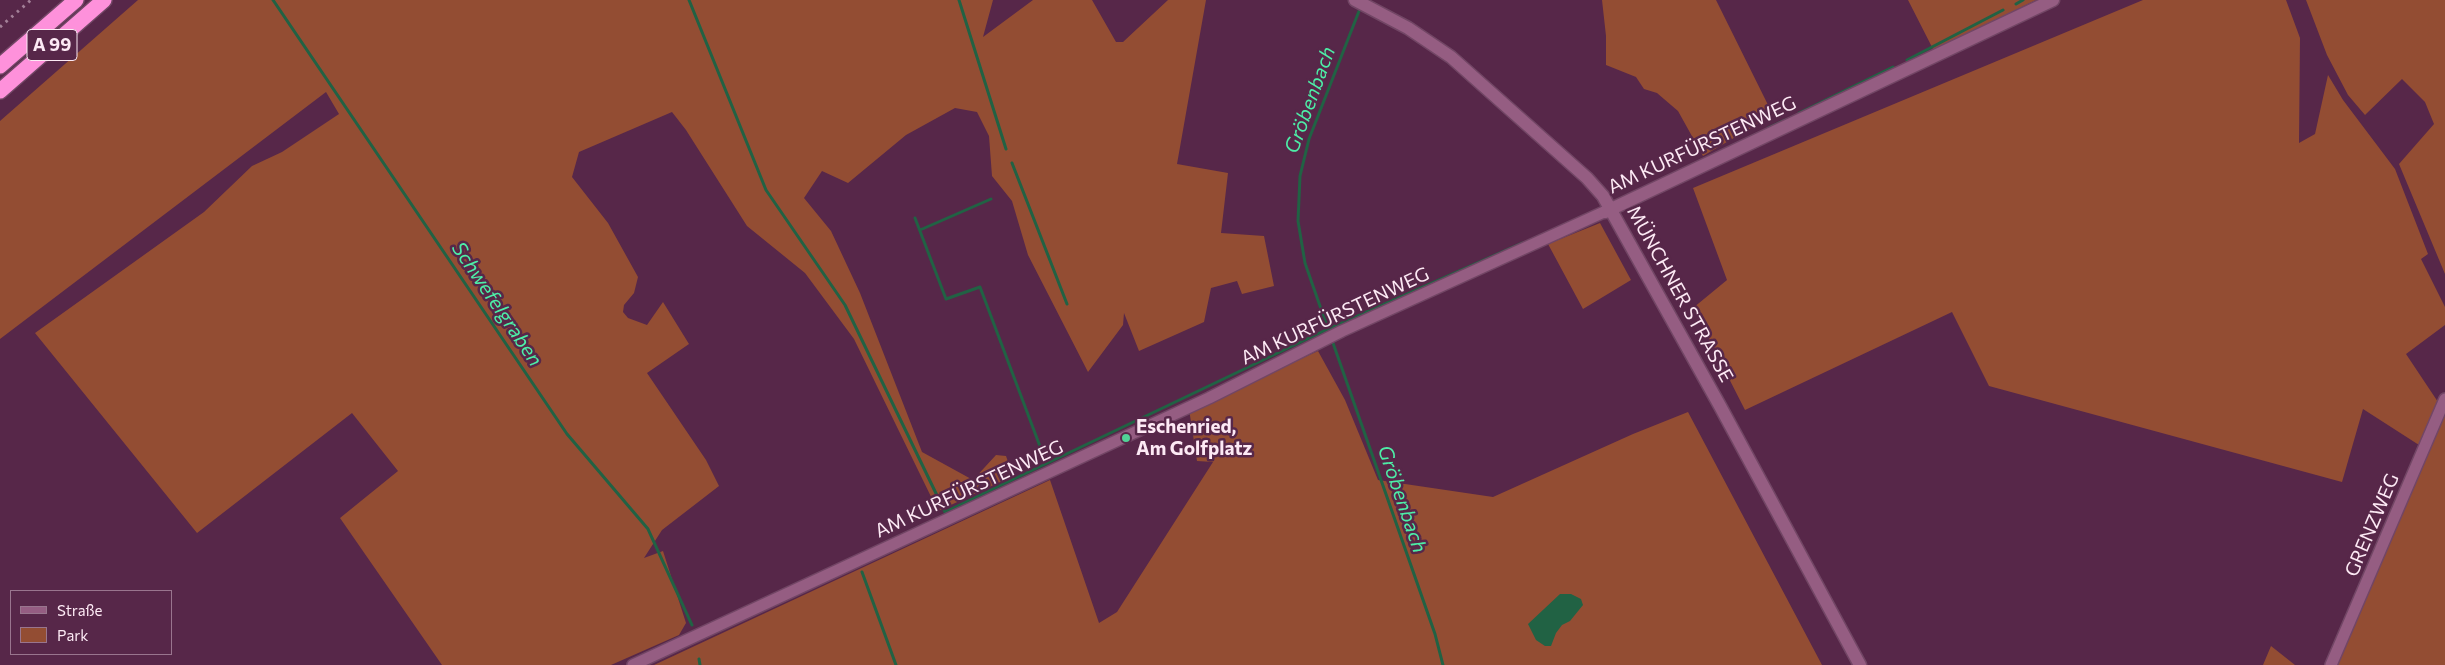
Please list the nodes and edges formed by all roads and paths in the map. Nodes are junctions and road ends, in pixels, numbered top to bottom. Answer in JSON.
{"nodes":[{"id":1,"x":76,"y":0,"type":"edge"},
{"id":2,"x":104,"y":0,"type":"edge"},
{"id":3,"x":1355,"y":0,"type":"edge"},
{"id":4,"x":2053,"y":0,"type":"edge"},
{"id":5,"x":0,"y":66,"type":"edge"},
{"id":6,"x":0,"y":91,"type":"edge"},
{"id":7,"x":1608,"y":211,"type":"junction"},
{"id":8,"x":2445,"y":399,"type":"edge"},
{"id":9,"x":633,"y":665,"type":"edge"},
{"id":10,"x":1860,"y":665,"type":"edge"},
{"id":11,"x":2331,"y":665,"type":"edge"}],
"edges":[{"from":1,"to":5,"type":"highway","number":"A 99"},
{"from":2,"to":6,"type":"highway","number":"A 99"},
{"from":3,"to":7,"type":"street","name":"MÜNCHNER STRASSE"},
{"from":4,"to":7,"type":"street","name":"AM KURFÜRSTENWEG"},
{"from":7,"to":9,"type":"street","name":"AM KURFÜRSTENWEG"},
{"from":7,"to":10,"type":"street","name":"MÜNCHNER STRASSE"},
{"from":8,"to":11,"type":"street","name":"GRENZWEG"}]}
